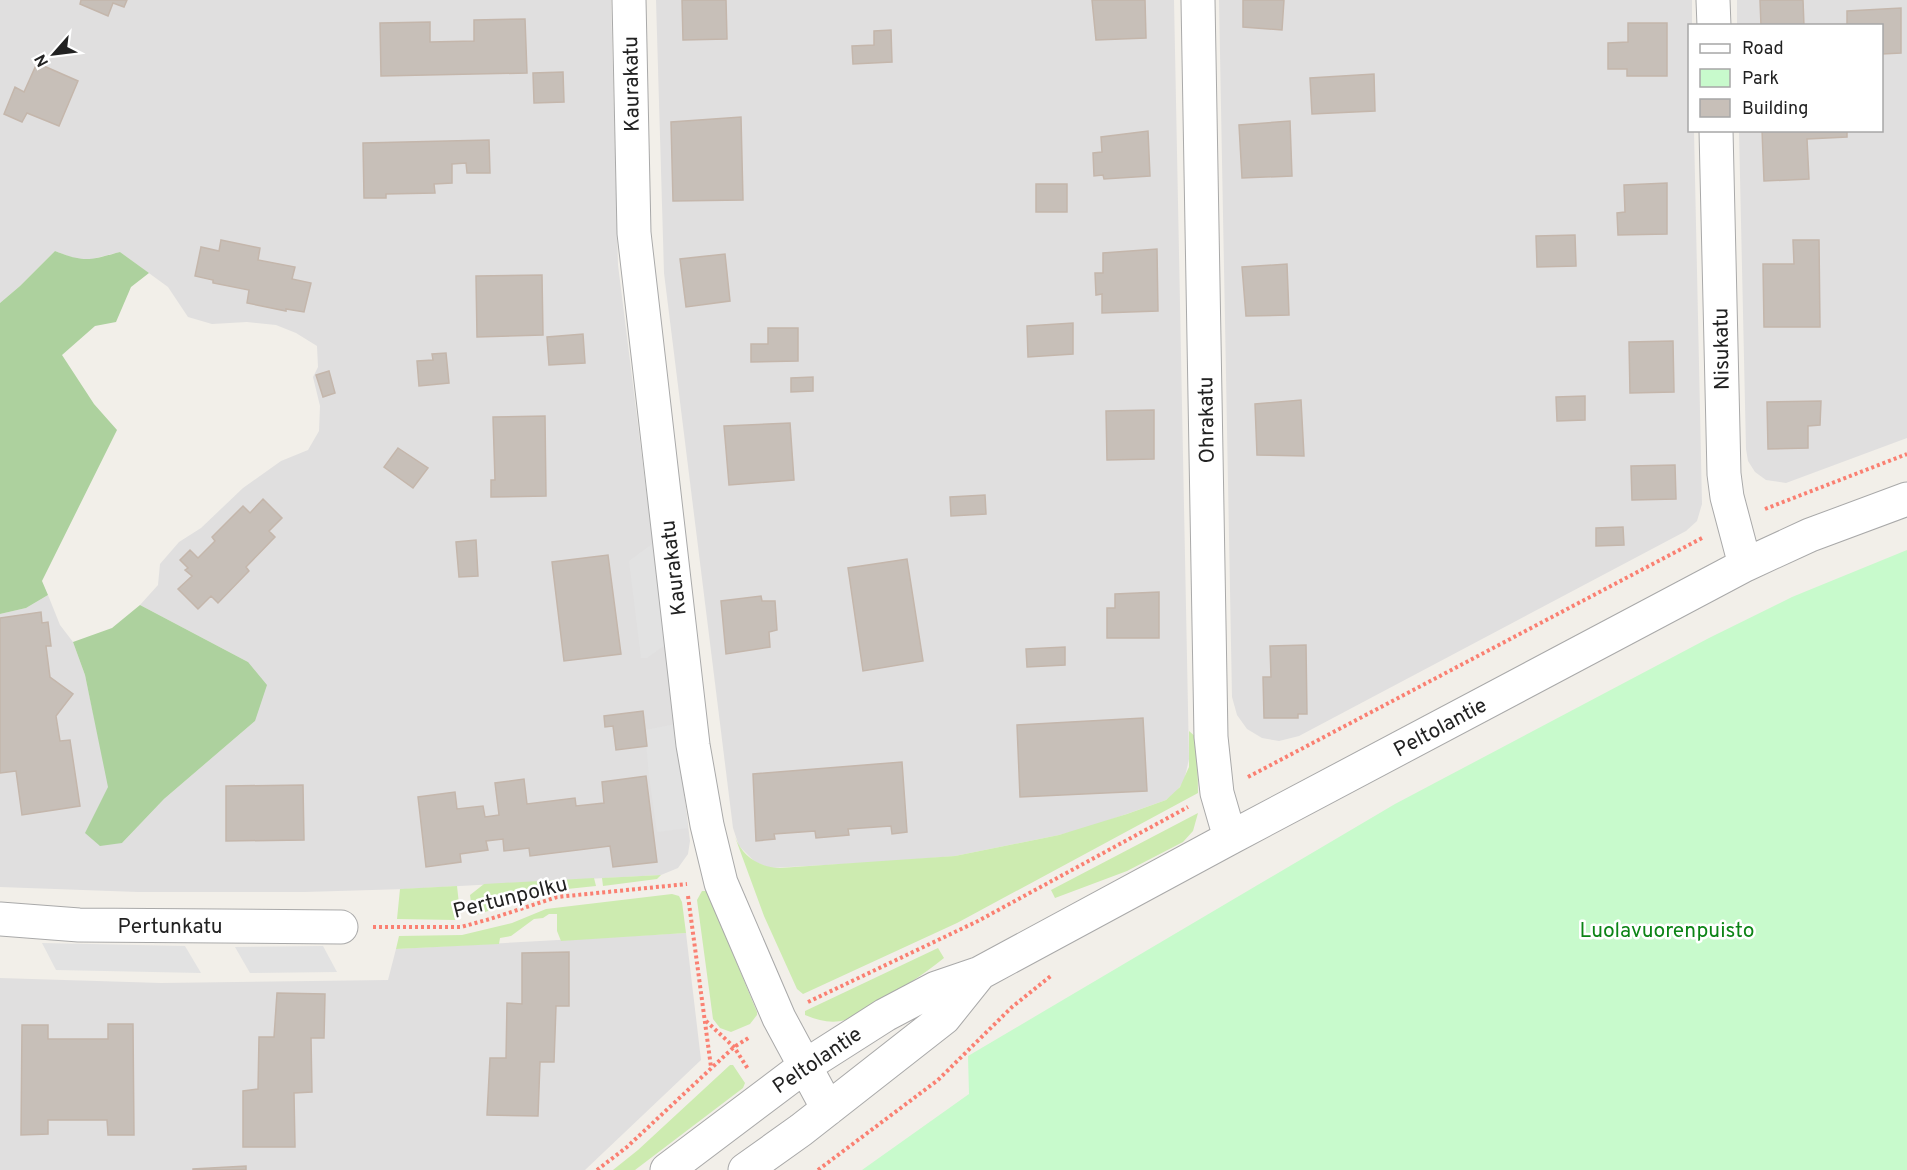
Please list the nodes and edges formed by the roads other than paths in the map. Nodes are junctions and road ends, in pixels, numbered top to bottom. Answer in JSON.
{"nodes":[{"id":1,"x":629,"y":0,"type":"edge"},
{"id":2,"x":1198,"y":0,"type":"edge"},
{"id":3,"x":1713,"y":0,"type":"edge"},
{"id":4,"x":1714,"y":24,"type":"edge"},
{"id":5,"x":1716,"y":132,"type":"edge"},
{"id":6,"x":1907,"y":499,"type":"edge"},
{"id":7,"x":1745,"y":565,"type":"junction"},
{"id":8,"x":1230,"y":838,"type":"junction"},
{"id":9,"x":0,"y":919,"type":"edge"},
{"id":10,"x":341,"y":927,"type":"road end"},
{"id":11,"x":980,"y":973,"type":"junction"},
{"id":12,"x":805,"y":1066,"type":"junction"},
{"id":13,"x":828,"y":1109,"type":"junction"},
{"id":14,"x":667,"y":1170,"type":"edge"},
{"id":15,"x":745,"y":1170,"type":"edge"}],
"edges":[{"from":1,"to":12,"type":"street","name":"Kaurakatu"},
{"from":2,"to":8,"type":"street","name":"Ohrakatu"},
{"from":3,"to":4,"type":"street"},
{"from":5,"to":7,"type":"street","name":"Nisukatu"},
{"from":6,"to":7,"type":"street","name":"Peltolantie"},
{"from":7,"to":8,"type":"street","name":"Peltolantie"},
{"from":8,"to":11,"type":"street","name":"Peltolantie"},
{"from":9,"to":10,"type":"street","name":"Pertunkatu"},
{"from":11,"to":12,"type":"street","name":"Peltolantie"},
{"from":11,"to":13,"type":"street","name":"Peltolantie"},
{"from":12,"to":13,"type":"street","name":"Kaurakatu"},
{"from":12,"to":14,"type":"street","name":"Peltolantie"},
{"from":13,"to":15,"type":"street","name":"Peltolantie"}]}
